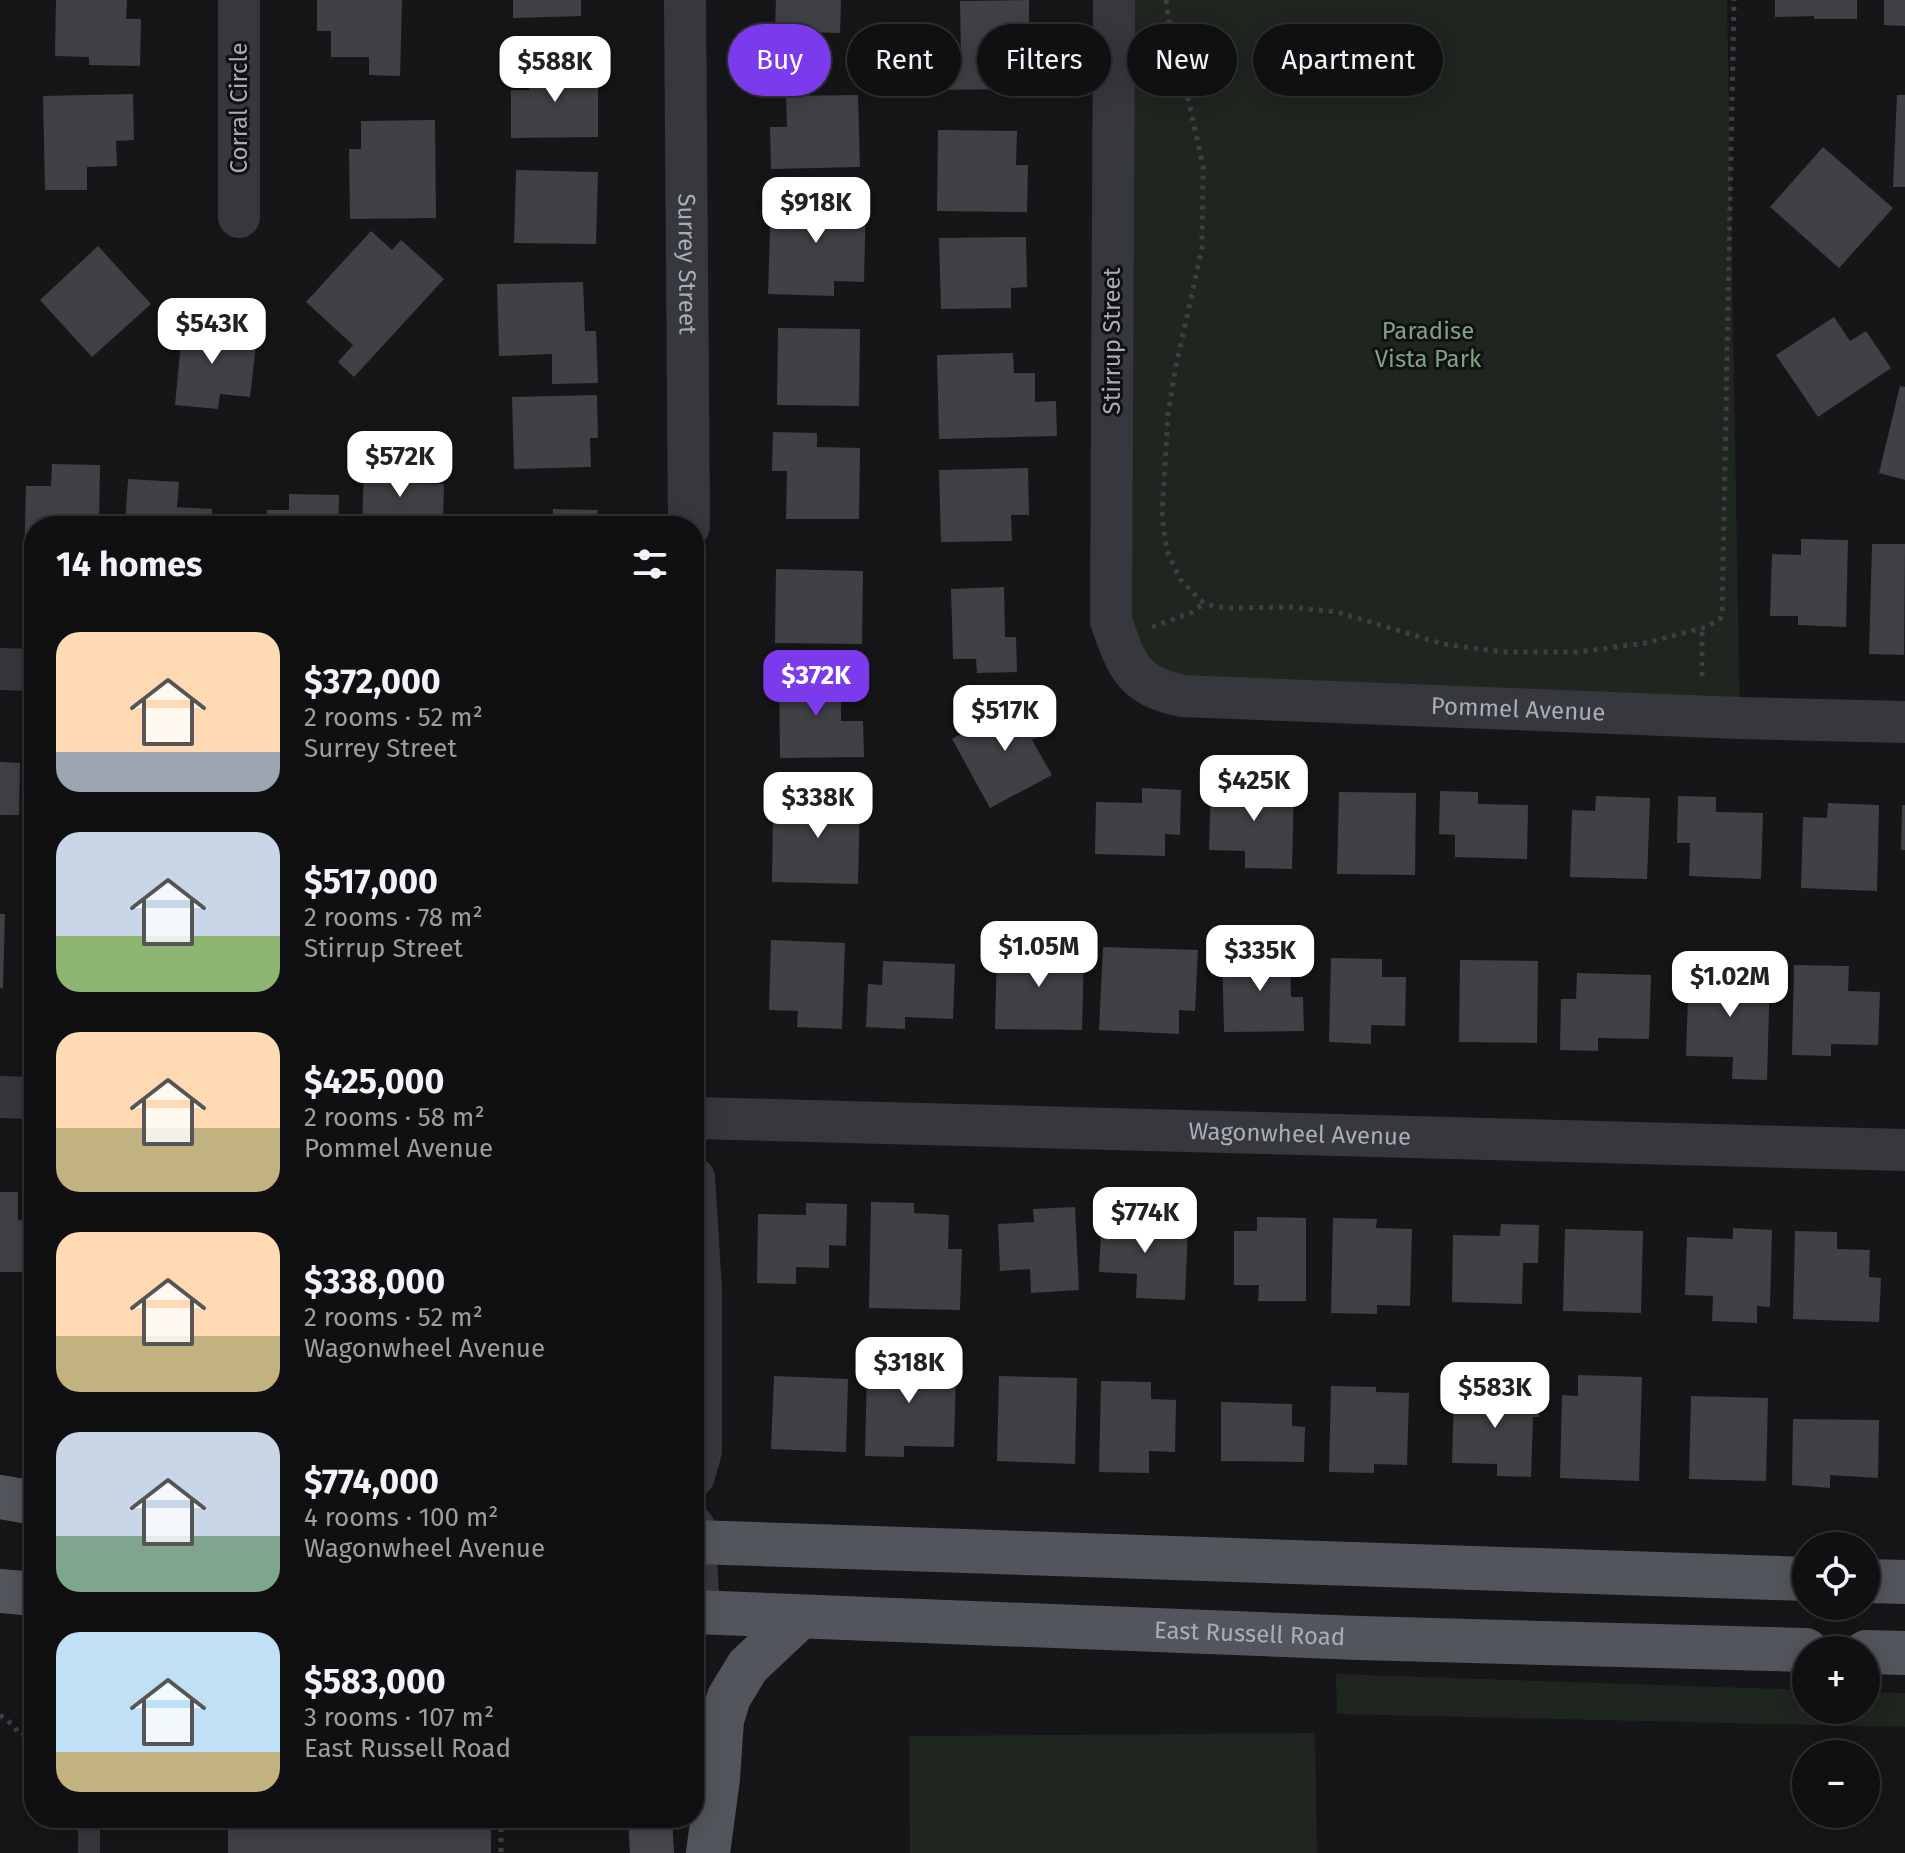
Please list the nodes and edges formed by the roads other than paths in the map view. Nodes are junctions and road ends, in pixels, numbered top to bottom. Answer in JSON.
{"nodes":[{"id":1,"x":239,"y":0,"type":"edge"},
{"id":2,"x":685,"y":0,"type":"edge"},
{"id":3,"x":1114,"y":0,"type":"edge"},
{"id":4,"x":239,"y":217,"type":"dead end"},
{"id":5,"x":689,"y":516,"type":"edge"},
{"id":6,"x":0,"y":669,"type":"edge"},
{"id":7,"x":24,"y":670,"type":"edge"},
{"id":8,"x":1136,"y":676,"type":"joint"},
{"id":9,"x":1905,"y":722,"type":"edge"},
{"id":10,"x":0,"y":1097,"type":"edge"},
{"id":11,"x":24,"y":1098,"type":"edge"},
{"id":12,"x":704,"y":1118,"type":"edge"},
{"id":13,"x":1905,"y":1150,"type":"edge"},
{"id":14,"x":0,"y":1497,"type":"edge"},
{"id":15,"x":24,"y":1501,"type":"edge"},
{"id":16,"x":704,"y":1542,"type":"edge"},
{"id":17,"x":1792,"y":1579,"type":"edge"},
{"id":18,"x":1880,"y":1581,"type":"edge"},
{"id":19,"x":1905,"y":1582,"type":"edge"},
{"id":20,"x":0,"y":1591,"type":"edge"},
{"id":21,"x":24,"y":1593,"type":"edge"},
{"id":22,"x":704,"y":1612,"type":"edge"},
{"id":23,"x":800,"y":1617,"type":"junction"},
{"id":24,"x":1792,"y":1650,"type":"edge"},
{"id":25,"x":1880,"y":1652,"type":"edge"},
{"id":26,"x":1905,"y":1653,"type":"edge"},
{"id":27,"x":89,"y":1828,"type":"edge"},
{"id":28,"x":651,"y":1828,"type":"edge"},
{"id":29,"x":694,"y":1828,"type":"edge"},
{"id":30,"x":89,"y":1853,"type":"edge"},
{"id":31,"x":652,"y":1853,"type":"edge"},
{"id":32,"x":697,"y":1853,"type":"edge"},
{"id":33,"x":708,"y":1853,"type":"edge"}],
"edges":[{"from":1,"to":4,"type":"street","name":"Corral Circle"},
{"from":2,"to":5,"type":"street","name":"Surrey Street"},
{"from":3,"to":8,"type":"street","name":"Stirrup Street"},
{"from":6,"to":7,"type":"street"},
{"from":8,"to":9,"type":"street","name":"Pommel Avenue"},
{"from":10,"to":11,"type":"street"},
{"from":12,"to":13,"type":"street","name":"Wagonwheel Avenue"},
{"from":14,"to":15,"type":"main road"},
{"from":16,"to":17,"type":"main road"},
{"from":18,"to":19,"type":"main road"},
{"from":20,"to":21,"type":"main road"},
{"from":22,"to":23,"type":"main road","name":"East Russell Road"},
{"from":23,"to":24,"type":"main road","name":"East Russell Road"},
{"from":23,"to":33,"type":"main road"},
{"from":25,"to":26,"type":"main road"},
{"from":27,"to":30,"type":"lane"},
{"from":28,"to":31,"type":"street"},
{"from":29,"to":32,"type":"street"}]}
